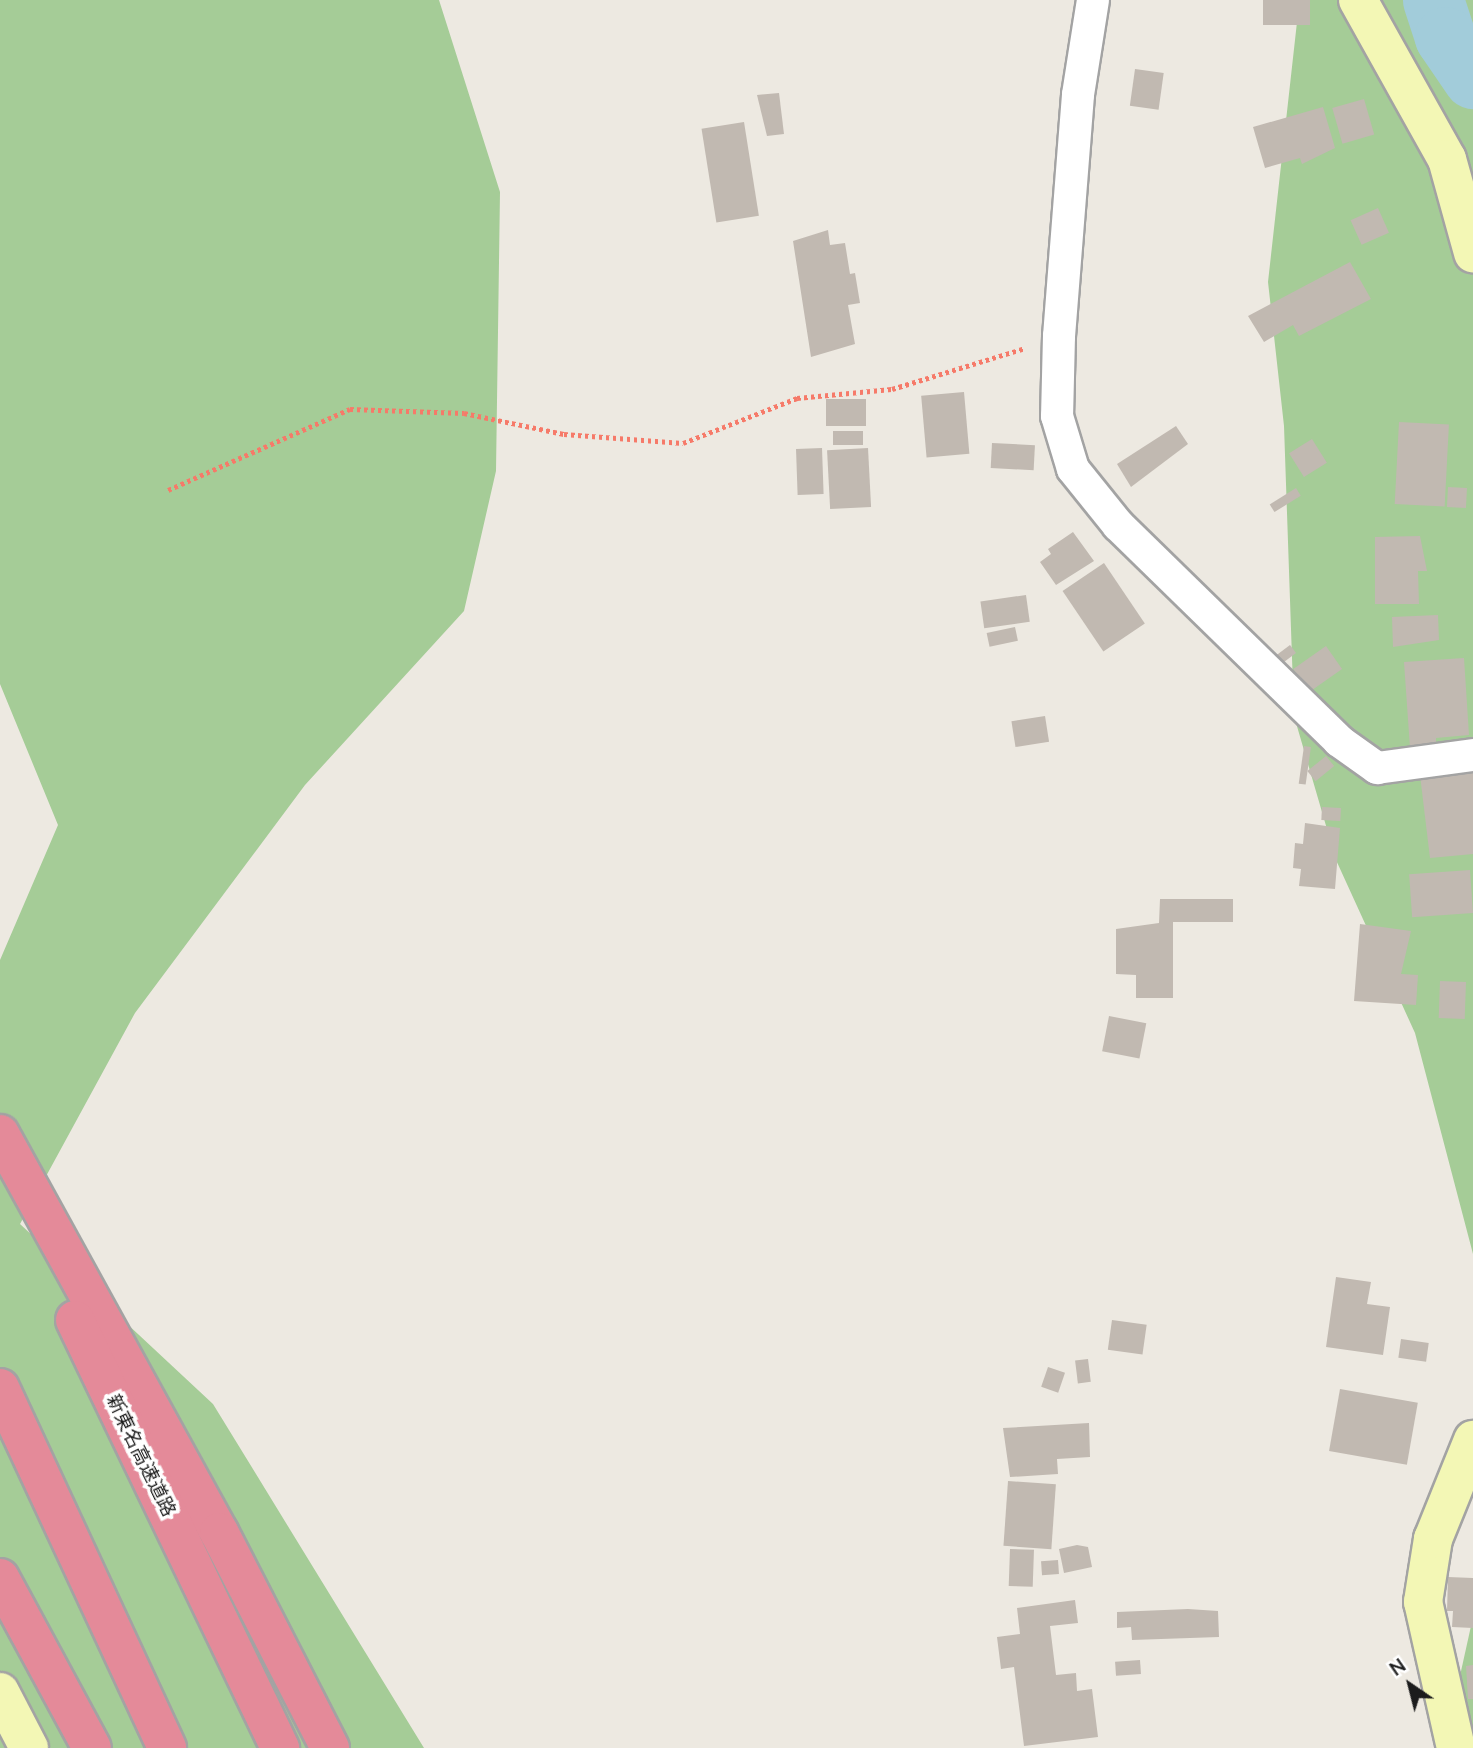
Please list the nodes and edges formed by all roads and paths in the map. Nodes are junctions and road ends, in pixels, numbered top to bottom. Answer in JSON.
{"nodes":[{"id":1,"x":1094,"y":0,"type":"edge"},
{"id":2,"x":1358,"y":0,"type":"edge"},
{"id":3,"x":1473,"y":253,"type":"edge"},
{"id":4,"x":1059,"y":336,"type":"junction"},
{"id":5,"x":167,"y":490,"type":"dead end"},
{"id":6,"x":1473,"y":755,"type":"edge"},
{"id":7,"x":0,"y":1134,"type":"edge"},
{"id":8,"x":0,"y":1164,"type":"edge"},
{"id":9,"x":0,"y":1388,"type":"edge"},
{"id":10,"x":1473,"y":1440,"type":"edge"},
{"id":11,"x":0,"y":1578,"type":"edge"},
{"id":12,"x":0,"y":1692,"type":"edge"},
{"id":13,"x":29,"y":1748,"type":"edge"},
{"id":14,"x":92,"y":1748,"type":"edge"},
{"id":15,"x":167,"y":1748,"type":"edge"},
{"id":16,"x":280,"y":1748,"type":"edge"},
{"id":17,"x":330,"y":1748,"type":"edge"},
{"id":18,"x":1456,"y":1748,"type":"edge"}],
"edges":[{"from":1,"to":4,"type":"street"},
{"from":2,"to":3,"type":"street"},
{"from":4,"to":5,"type":"path"},
{"from":4,"to":6,"type":"street"},
{"from":7,"to":17,"type":"highway"},
{"from":8,"to":16,"type":"highway","name":"新東名高速道路"},
{"from":9,"to":15,"type":"highway"},
{"from":10,"to":18,"type":"street"},
{"from":11,"to":14,"type":"highway"},
{"from":12,"to":13,"type":"street"}]}
